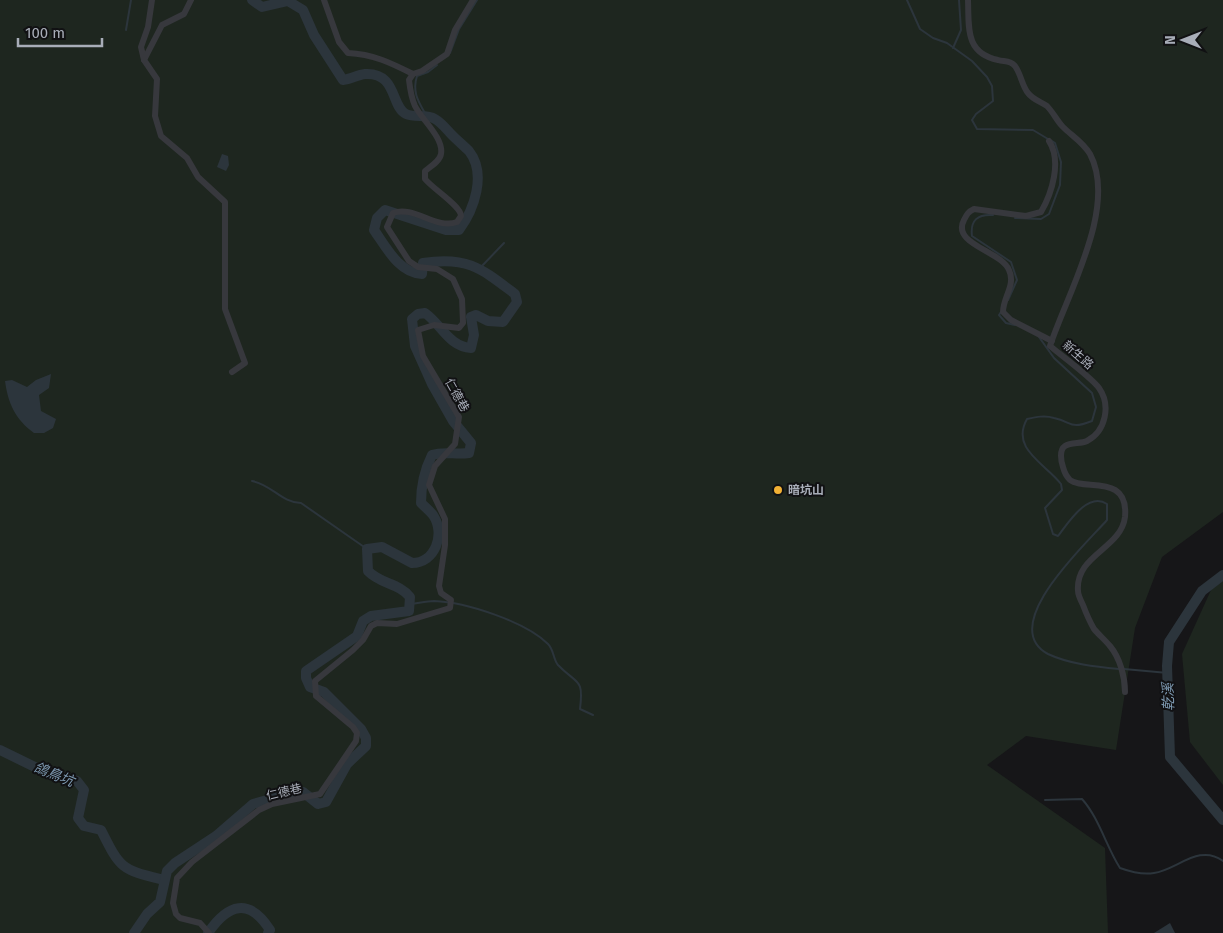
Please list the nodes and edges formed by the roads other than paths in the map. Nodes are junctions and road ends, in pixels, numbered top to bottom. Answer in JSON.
{"nodes":[{"id":1,"x":152,"y":0,"type":"edge"},
{"id":2,"x":191,"y":0,"type":"edge"},
{"id":3,"x":324,"y":0,"type":"edge"},
{"id":4,"x":473,"y":0,"type":"edge"},
{"id":5,"x":968,"y":0,"type":"edge"},
{"id":6,"x":144,"y":60,"type":"junction"},
{"id":7,"x":413,"y":74,"type":"junction"},
{"id":8,"x":1049,"y":141,"type":"dead end"},
{"id":9,"x":1052,"y":341,"type":"junction"},
{"id":10,"x":232,"y":372,"type":"dead end"},
{"id":11,"x":1124,"y":692,"type":"dead end"},
{"id":12,"x":207,"y":932,"type":"edge"}],
"edges":[{"from":1,"to":6,"type":"street"},
{"from":2,"to":6,"type":"street"},
{"from":3,"to":7,"type":"street"},
{"from":4,"to":7,"type":"street"},
{"from":5,"to":9,"type":"street","name":"新生路"},
{"from":6,"to":10,"type":"street"},
{"from":7,"to":12,"type":"street","name":"仁德巷"},
{"from":8,"to":9,"type":"street"},
{"from":9,"to":11,"type":"street","name":"新生路"}]}
